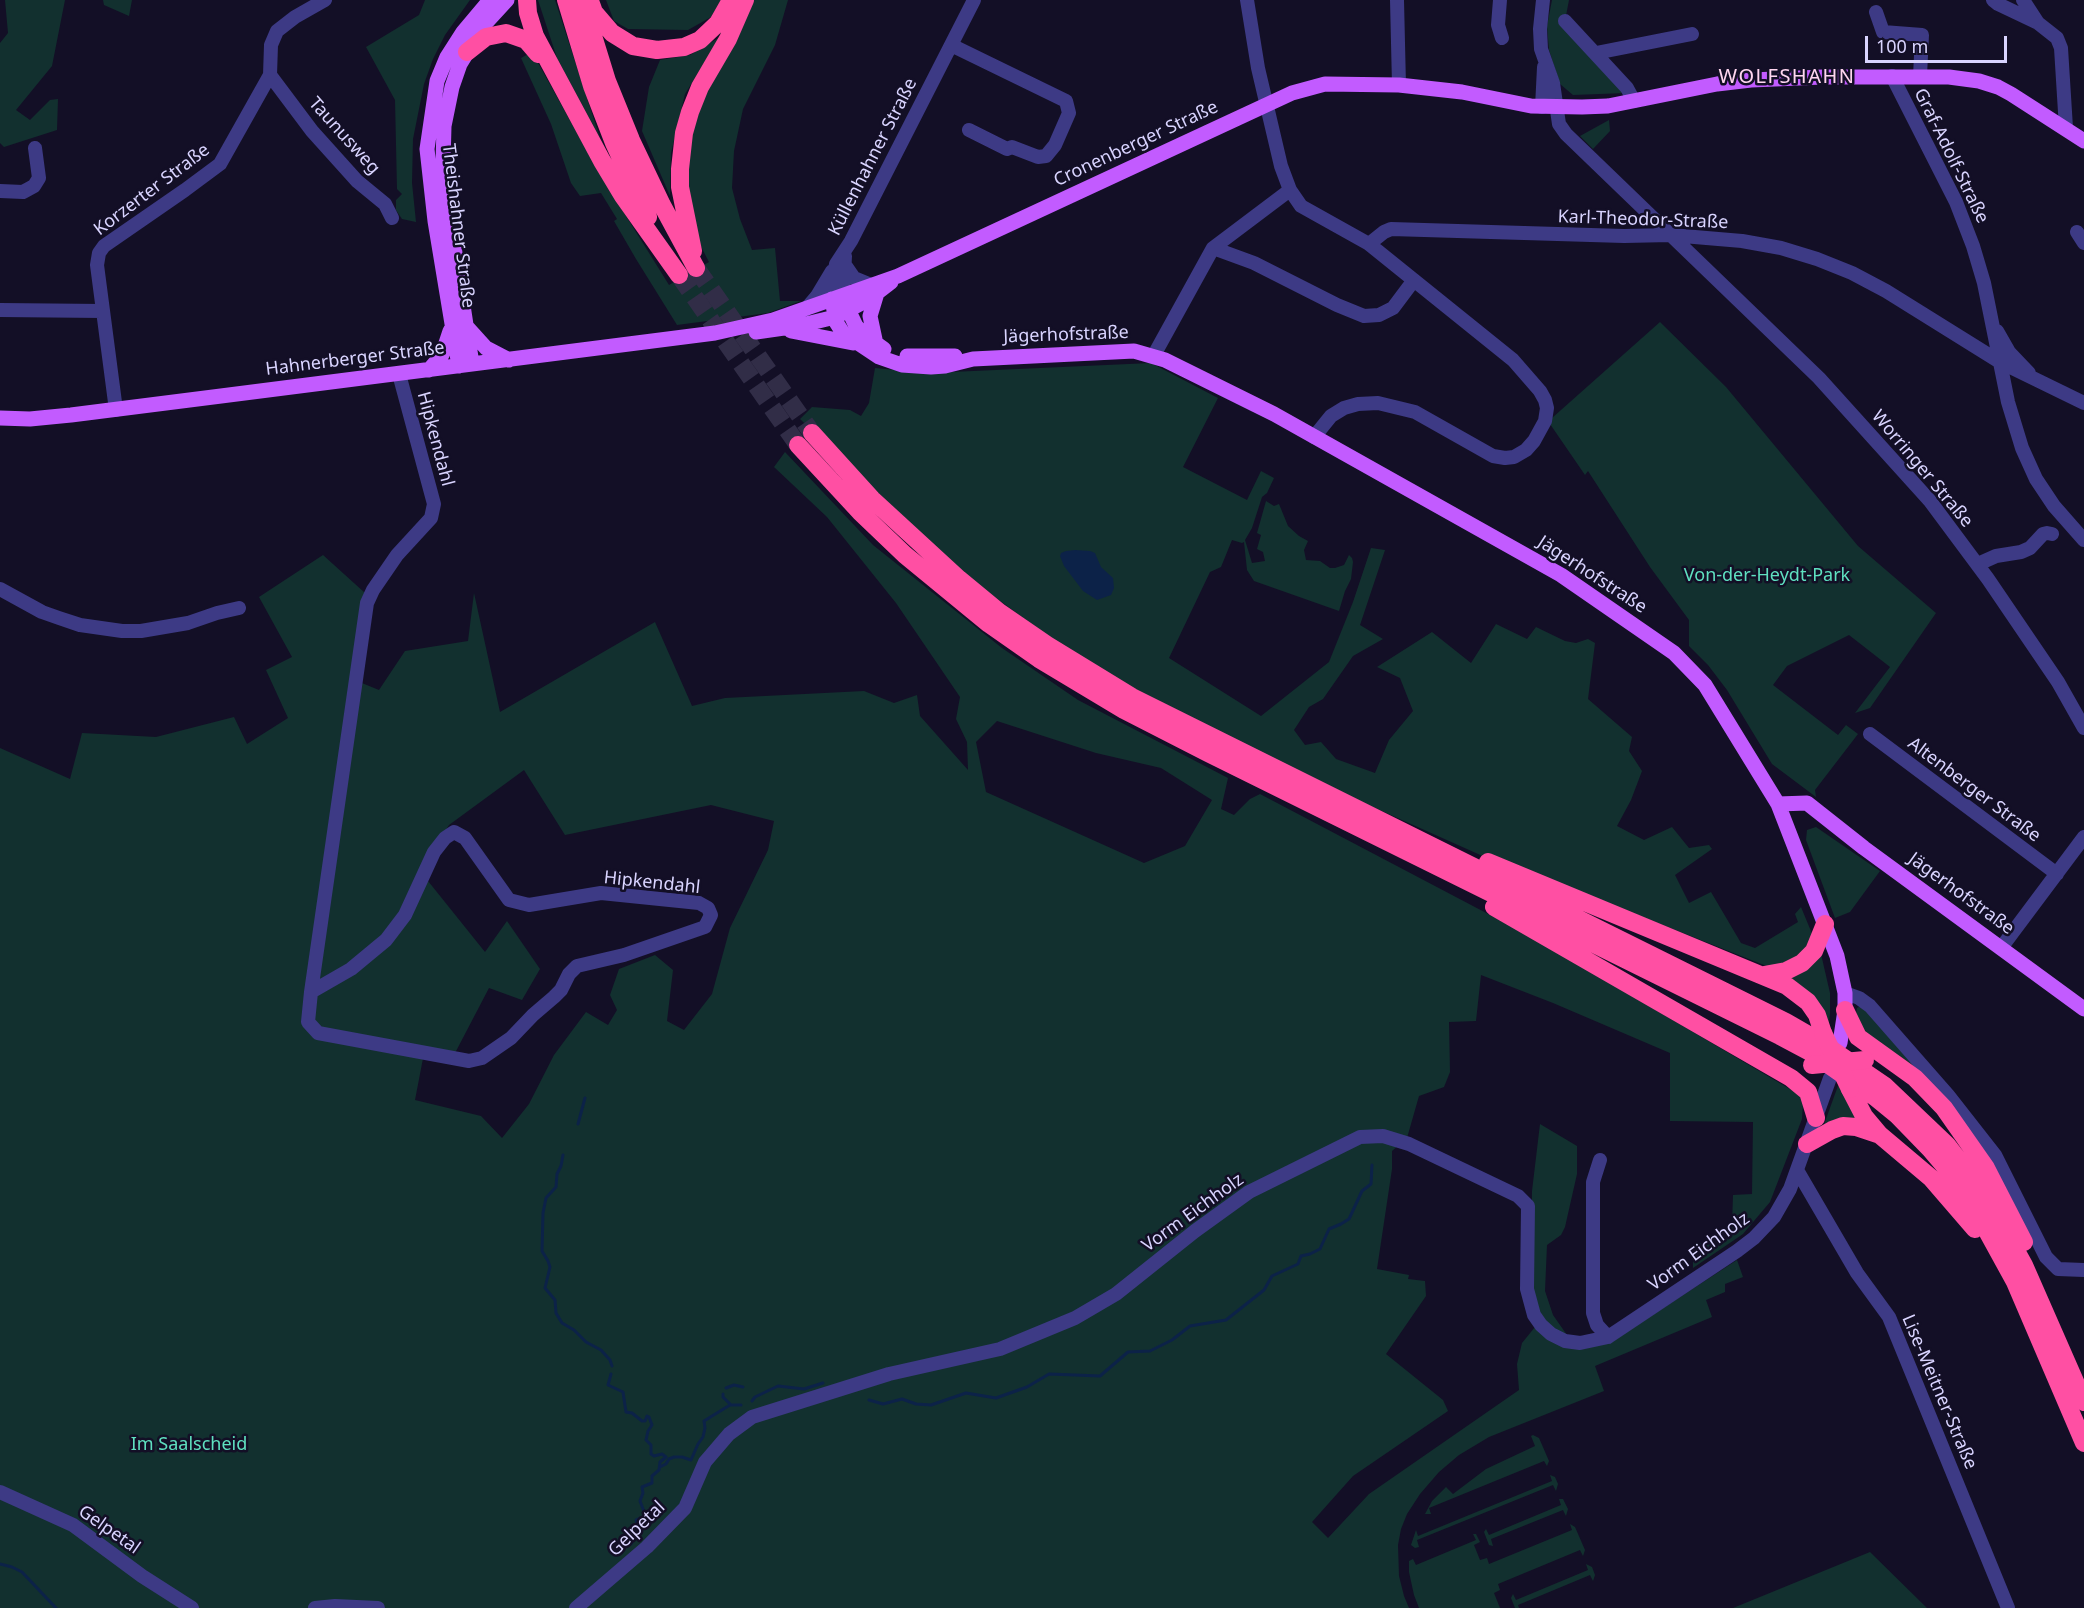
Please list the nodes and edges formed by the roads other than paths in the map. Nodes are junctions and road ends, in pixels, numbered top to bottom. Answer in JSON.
{"nodes":[{"id":1,"x":325,"y":0,"type":"edge"},
{"id":2,"x":489,"y":0,"type":"edge"},
{"id":3,"x":507,"y":0,"type":"edge"},
{"id":4,"x":527,"y":0,"type":"edge"},
{"id":5,"x":566,"y":0,"type":"edge"},
{"id":6,"x":582,"y":0,"type":"edge"},
{"id":7,"x":589,"y":0,"type":"edge"},
{"id":8,"x":731,"y":0,"type":"edge"},
{"id":9,"x":745,"y":0,"type":"edge"},
{"id":10,"x":974,"y":0,"type":"edge"},
{"id":11,"x":1247,"y":0,"type":"edge"},
{"id":12,"x":1398,"y":0,"type":"edge"},
{"id":13,"x":1500,"y":0,"type":"edge"},
{"id":14,"x":1543,"y":0,"type":"edge"},
{"id":15,"x":1994,"y":0,"type":"edge"},
{"id":16,"x":2023,"y":0,"type":"edge"},
{"id":17,"x":1876,"y":12,"type":"dead end"},
{"id":18,"x":1565,"y":21,"type":"dead end"},
{"id":19,"x":2038,"y":23,"type":"junction"},
{"id":20,"x":1692,"y":34,"type":"dead end"},
{"id":21,"x":1502,"y":38,"type":"dead end"},
{"id":22,"x":951,"y":45,"type":"junction"},
{"id":23,"x":466,"y":52,"type":"junction"},
{"id":24,"x":1596,"y":53,"type":"junction"},
{"id":25,"x":554,"y":71,"type":"junction"},
{"id":26,"x":270,"y":75,"type":"junction"},
{"id":27,"x":1892,"y":76,"type":"junction"},
{"id":28,"x":1920,"y":76,"type":"junction"},
{"id":29,"x":1399,"y":85,"type":"junction"},
{"id":30,"x":1634,"y":101,"type":"junction"},
{"id":31,"x":1267,"y":105,"type":"junction"},
{"id":32,"x":1549,"y":107,"type":"junction"},
{"id":33,"x":2066,"y":128,"type":"junction"},
{"id":34,"x":969,"y":130,"type":"dead end"},
{"id":35,"x":2084,"y":141,"type":"edge"},
{"id":36,"x":35,"y":148,"type":"dead end"},
{"id":37,"x":1290,"y":190,"type":"junction"},
{"id":38,"x":0,"y":191,"type":"edge"},
{"id":39,"x":392,"y":218,"type":"dead end"},
{"id":40,"x":1671,"y":236,"type":"junction"},
{"id":41,"x":1706,"y":239,"type":"junction"},
{"id":42,"x":1370,"y":244,"type":"junction"},
{"id":43,"x":1214,"y":249,"type":"junction"},
{"id":44,"x":1698,"y":262,"type":"junction"},
{"id":45,"x":841,"y":265,"type":"junction"},
{"id":46,"x":452,"y":278,"type":"junction"},
{"id":47,"x":1414,"y":280,"type":"junction"},
{"id":48,"x":874,"y":289,"type":"junction"},
{"id":49,"x":840,"y":304,"type":"junction"},
{"id":50,"x":806,"y":309,"type":"junction"},
{"id":51,"x":0,"y":310,"type":"edge"},
{"id":52,"x":103,"y":311,"type":"junction"},
{"id":53,"x":1991,"y":322,"type":"junction"},
{"id":54,"x":459,"y":327,"type":"junction"},
{"id":55,"x":780,"y":329,"type":"junction"},
{"id":56,"x":715,"y":333,"type":"junction"},
{"id":57,"x":1972,"y":344,"type":"junction"},
{"id":58,"x":868,"y":345,"type":"junction"},
{"id":59,"x":1154,"y":355,"type":"junction"},
{"id":60,"x":509,"y":360,"type":"junction"},
{"id":61,"x":2000,"y":362,"type":"junction"},
{"id":62,"x":465,"y":365,"type":"junction"},
{"id":63,"x":429,"y":370,"type":"junction"},
{"id":64,"x":399,"y":374,"type":"junction"},
{"id":65,"x":2022,"y":374,"type":"junction"},
{"id":66,"x":2038,"y":381,"type":"junction"},
{"id":67,"x":2005,"y":390,"type":"junction"},
{"id":68,"x":2084,"y":403,"type":"edge"},
{"id":69,"x":116,"y":410,"type":"junction"},
{"id":70,"x":0,"y":418,"type":"edge"},
{"id":71,"x":812,"y":433,"type":"tunnel mouth"},
{"id":72,"x":1314,"y":437,"type":"junction"},
{"id":73,"x":798,"y":445,"type":"tunnel mouth"},
{"id":74,"x":2052,"y":534,"type":"dead end"},
{"id":75,"x":2084,"y":540,"type":"edge"},
{"id":76,"x":1978,"y":564,"type":"junction"},
{"id":77,"x":0,"y":589,"type":"edge"},
{"id":78,"x":239,"y":608,"type":"dead end"},
{"id":79,"x":2084,"y":728,"type":"edge"},
{"id":80,"x":1870,"y":734,"type":"dead end"},
{"id":81,"x":1778,"y":804,"type":"junction"},
{"id":82,"x":2084,"y":837,"type":"edge"},
{"id":83,"x":1437,"y":858,"type":"junction"},
{"id":84,"x":2057,"y":874,"type":"junction"},
{"id":85,"x":1825,"y":924,"type":"junction"},
{"id":86,"x":2001,"y":948,"type":"junction"},
{"id":87,"x":1764,"y":975,"type":"junction"},
{"id":88,"x":311,"y":992,"type":"junction"},
{"id":89,"x":1845,"y":1002,"type":"junction"},
{"id":90,"x":2084,"y":1009,"type":"edge"},
{"id":91,"x":1840,"y":1043,"type":"dead end"},
{"id":92,"x":1889,"y":1060,"type":"junction"},
{"id":93,"x":1772,"y":1067,"type":"junction"},
{"id":94,"x":1834,"y":1070,"type":"junction"},
{"id":95,"x":1816,"y":1118,"type":"junction"},
{"id":96,"x":1880,"y":1135,"type":"junction"},
{"id":97,"x":1807,"y":1144,"type":"junction"},
{"id":98,"x":1600,"y":1160,"type":"dead end"},
{"id":99,"x":1797,"y":1170,"type":"junction"},
{"id":100,"x":2002,"y":1256,"type":"junction"},
{"id":101,"x":2084,"y":1270,"type":"edge"},
{"id":102,"x":2050,"y":1321,"type":"junction"},
{"id":103,"x":1608,"y":1336,"type":"junction"},
{"id":104,"x":2084,"y":1402,"type":"edge"},
{"id":105,"x":2084,"y":1443,"type":"edge"},
{"id":106,"x":705,"y":1462,"type":"joint"},
{"id":107,"x":0,"y":1492,"type":"edge"},
{"id":108,"x":192,"y":1608,"type":"edge"},
{"id":109,"x":315,"y":1608,"type":"edge"},
{"id":110,"x":378,"y":1608,"type":"edge"},
{"id":111,"x":576,"y":1608,"type":"edge"},
{"id":112,"x":2008,"y":1608,"type":"edge"}],
"edges":[{"from":1,"to":26,"type":"street","name":"Korzerter Straße"},
{"from":2,"to":46,"type":"main road","name":"Theishahner Straße"},
{"from":3,"to":23,"type":"main road","name":"Theishahner Straße"},
{"from":4,"to":25,"type":"highway"},
{"from":5,"to":25,"type":"highway"},
{"from":6,"to":9,"type":"highway"},
{"from":7,"to":8,"type":"highway"},
{"from":10,"to":22,"type":"street","name":"Küllenhahner Straße"},
{"from":11,"to":31,"type":"street"},
{"from":12,"to":29,"type":"street"},
{"from":13,"to":21,"type":"street"},
{"from":14,"to":32,"type":"street","name":"Worringer Straße"},
{"from":15,"to":19,"type":"street"},
{"from":16,"to":19,"type":"street"},
{"from":17,"to":28,"type":"street"},
{"from":18,"to":24,"type":"street"},
{"from":19,"to":33,"type":"street"},
{"from":20,"to":24,"type":"street"},
{"from":22,"to":34,"type":"street"},
{"from":22,"to":45,"type":"street","name":"Küllenhahner Straße"},
{"from":23,"to":25,"type":"highway"},
{"from":23,"to":46,"type":"main road","name":"Theishahner Straße"},
{"from":24,"to":30,"type":"street"},
{"from":26,"to":39,"type":"street","name":"Taunusweg"},
{"from":26,"to":52,"type":"street","name":"Korzerter Straße"},
{"from":27,"to":28,"type":"main road","name":"Cronenberger Straße"},
{"from":27,"to":30,"type":"main road","name":"Cronenberger Straße"},
{"from":27,"to":53,"type":"street","name":"Graf-Adolf-Straße"},
{"from":28,"to":33,"type":"main road","name":"Cronenberger Straße"},
{"from":29,"to":31,"type":"main road","name":"Cronenberger Straße"},
{"from":29,"to":32,"type":"main road","name":"Cronenberger Straße"},
{"from":30,"to":32,"type":"main road","name":"Cronenberger Straße"},
{"from":31,"to":37,"type":"street"},
{"from":31,"to":48,"type":"main road","name":"Cronenberger Straße"},
{"from":32,"to":40,"type":"street","name":"Worringer Straße"},
{"from":33,"to":35,"type":"main road","name":"Cronenberger Straße"},
{"from":36,"to":38,"type":"street"},
{"from":37,"to":42,"type":"street"},
{"from":37,"to":43,"type":"street"},
{"from":40,"to":41,"type":"street","name":"Karl-Theodor-Straße"},
{"from":40,"to":42,"type":"street","name":"Karl-Theodor-Straße"},
{"from":40,"to":44,"type":"street","name":"Worringer Straße"},
{"from":41,"to":44,"type":"street"},
{"from":41,"to":57,"type":"street","name":"Karl-Theodor-Straße"},
{"from":42,"to":47,"type":"street"},
{"from":43,"to":47,"type":"street"},
{"from":43,"to":59,"type":"street"},
{"from":44,"to":76,"type":"street","name":"Worringer Straße"},
{"from":45,"to":48,"type":"street"},
{"from":45,"to":49,"type":"street"},
{"from":45,"to":50,"type":"street"},
{"from":46,"to":54,"type":"main road","name":"Theishahner Straße"},
{"from":47,"to":72,"type":"street"},
{"from":48,"to":49,"type":"main road","name":"Cronenberger Straße"},
{"from":48,"to":58,"type":"main road"},
{"from":49,"to":50,"type":"main road","name":"Hahnerberger Straße"},
{"from":49,"to":55,"type":"main road","name":"Hahnerberger Straße"},
{"from":49,"to":58,"type":"main road","name":"Jägerhofstraße"},
{"from":50,"to":56,"type":"main road","name":"Hahnerberger Straße"},
{"from":51,"to":52,"type":"street"},
{"from":52,"to":69,"type":"street","name":"Korzerter Straße"},
{"from":53,"to":57,"type":"street"},
{"from":53,"to":61,"type":"street","name":"Graf-Adolf-Straße"},
{"from":53,"to":66,"type":"street"},
{"from":54,"to":60,"type":"main road"},
{"from":54,"to":62,"type":"main road","name":"Theishahner Straße"},
{"from":54,"to":63,"type":"main road"},
{"from":55,"to":56,"type":"main road","name":"Hahnerberger Straße"},
{"from":55,"to":58,"type":"main road"},
{"from":56,"to":60,"type":"main road","name":"Hahnerberger Straße"},
{"from":57,"to":61,"type":"street","name":"Karl-Theodor-Straße"},
{"from":58,"to":59,"type":"main road","name":"Jägerhofstraße"},
{"from":59,"to":72,"type":"main road","name":"Jägerhofstraße"},
{"from":60,"to":62,"type":"main road","name":"Hahnerberger Straße"},
{"from":61,"to":65,"type":"street","name":"Karl-Theodor-Straße"},
{"from":61,"to":67,"type":"street","name":"Graf-Adolf-Straße"},
{"from":62,"to":63,"type":"main road","name":"Hahnerberger Straße"},
{"from":63,"to":64,"type":"main road","name":"Hahnerberger Straße"},
{"from":64,"to":69,"type":"main road","name":"Hahnerberger Straße"},
{"from":64,"to":88,"type":"street","name":"Hipkendahl"},
{"from":65,"to":66,"type":"street","name":"Karl-Theodor-Straße"},
{"from":65,"to":67,"type":"street"},
{"from":66,"to":68,"type":"street","name":"Karl-Theodor-Straße"},
{"from":67,"to":75,"type":"street","name":"Graf-Adolf-Straße"},
{"from":69,"to":70,"type":"main road","name":"Hahnerberger Straße"},
{"from":71,"to":83,"type":"highway"},
{"from":72,"to":81,"type":"main road","name":"Jägerhofstraße"},
{"from":73,"to":83,"type":"highway"},
{"from":74,"to":76,"type":"street"},
{"from":76,"to":79,"type":"street","name":"Worringer Straße"},
{"from":77,"to":78,"type":"street"},
{"from":80,"to":84,"type":"street","name":"Altenberger Straße"},
{"from":81,"to":85,"type":"main road"},
{"from":81,"to":86,"type":"main road","name":"Jägerhofstraße"},
{"from":82,"to":84,"type":"street"},
{"from":83,"to":87,"type":"highway"},
{"from":83,"to":93,"type":"highway"},
{"from":83,"to":100,"type":"highway"},
{"from":83,"to":102,"type":"highway"},
{"from":84,"to":86,"type":"street"},
{"from":85,"to":87,"type":"highway"},
{"from":85,"to":89,"type":"main road"},
{"from":86,"to":90,"type":"main road","name":"Jägerhofstraße"},
{"from":87,"to":94,"type":"highway","bridge":true},
{"from":88,"to":88,"type":"street","name":"Hipkendahl"},
{"from":89,"to":91,"type":"main road"},
{"from":89,"to":92,"type":"highway"},
{"from":89,"to":101,"type":"street"},
{"from":92,"to":94,"type":"highway","bridge":true},
{"from":92,"to":102,"type":"highway"},
{"from":93,"to":94,"type":"highway","bridge":true},
{"from":93,"to":95,"type":"highway"},
{"from":94,"to":95,"type":"street","name":"Vorm Eichholz"},
{"from":94,"to":96,"type":"highway","bridge":true},
{"from":95,"to":97,"type":"street","name":"Vorm Eichholz"},
{"from":96,"to":97,"type":"highway"},
{"from":96,"to":100,"type":"highway"},
{"from":97,"to":99,"type":"street","name":"Vorm Eichholz"},
{"from":98,"to":103,"type":"street"},
{"from":99,"to":103,"type":"street","name":"Vorm Eichholz"},
{"from":99,"to":112,"type":"street","name":"Lise-Meitner-Straße"},
{"from":100,"to":105,"type":"highway"},
{"from":102,"to":104,"type":"highway"},
{"from":103,"to":106,"type":"street","name":"Vorm Eichholz"},
{"from":106,"to":111,"type":"street","name":"Gelpetal"},
{"from":107,"to":108,"type":"street","name":"Gelpetal"},
{"from":109,"to":110,"type":"street"}]}
